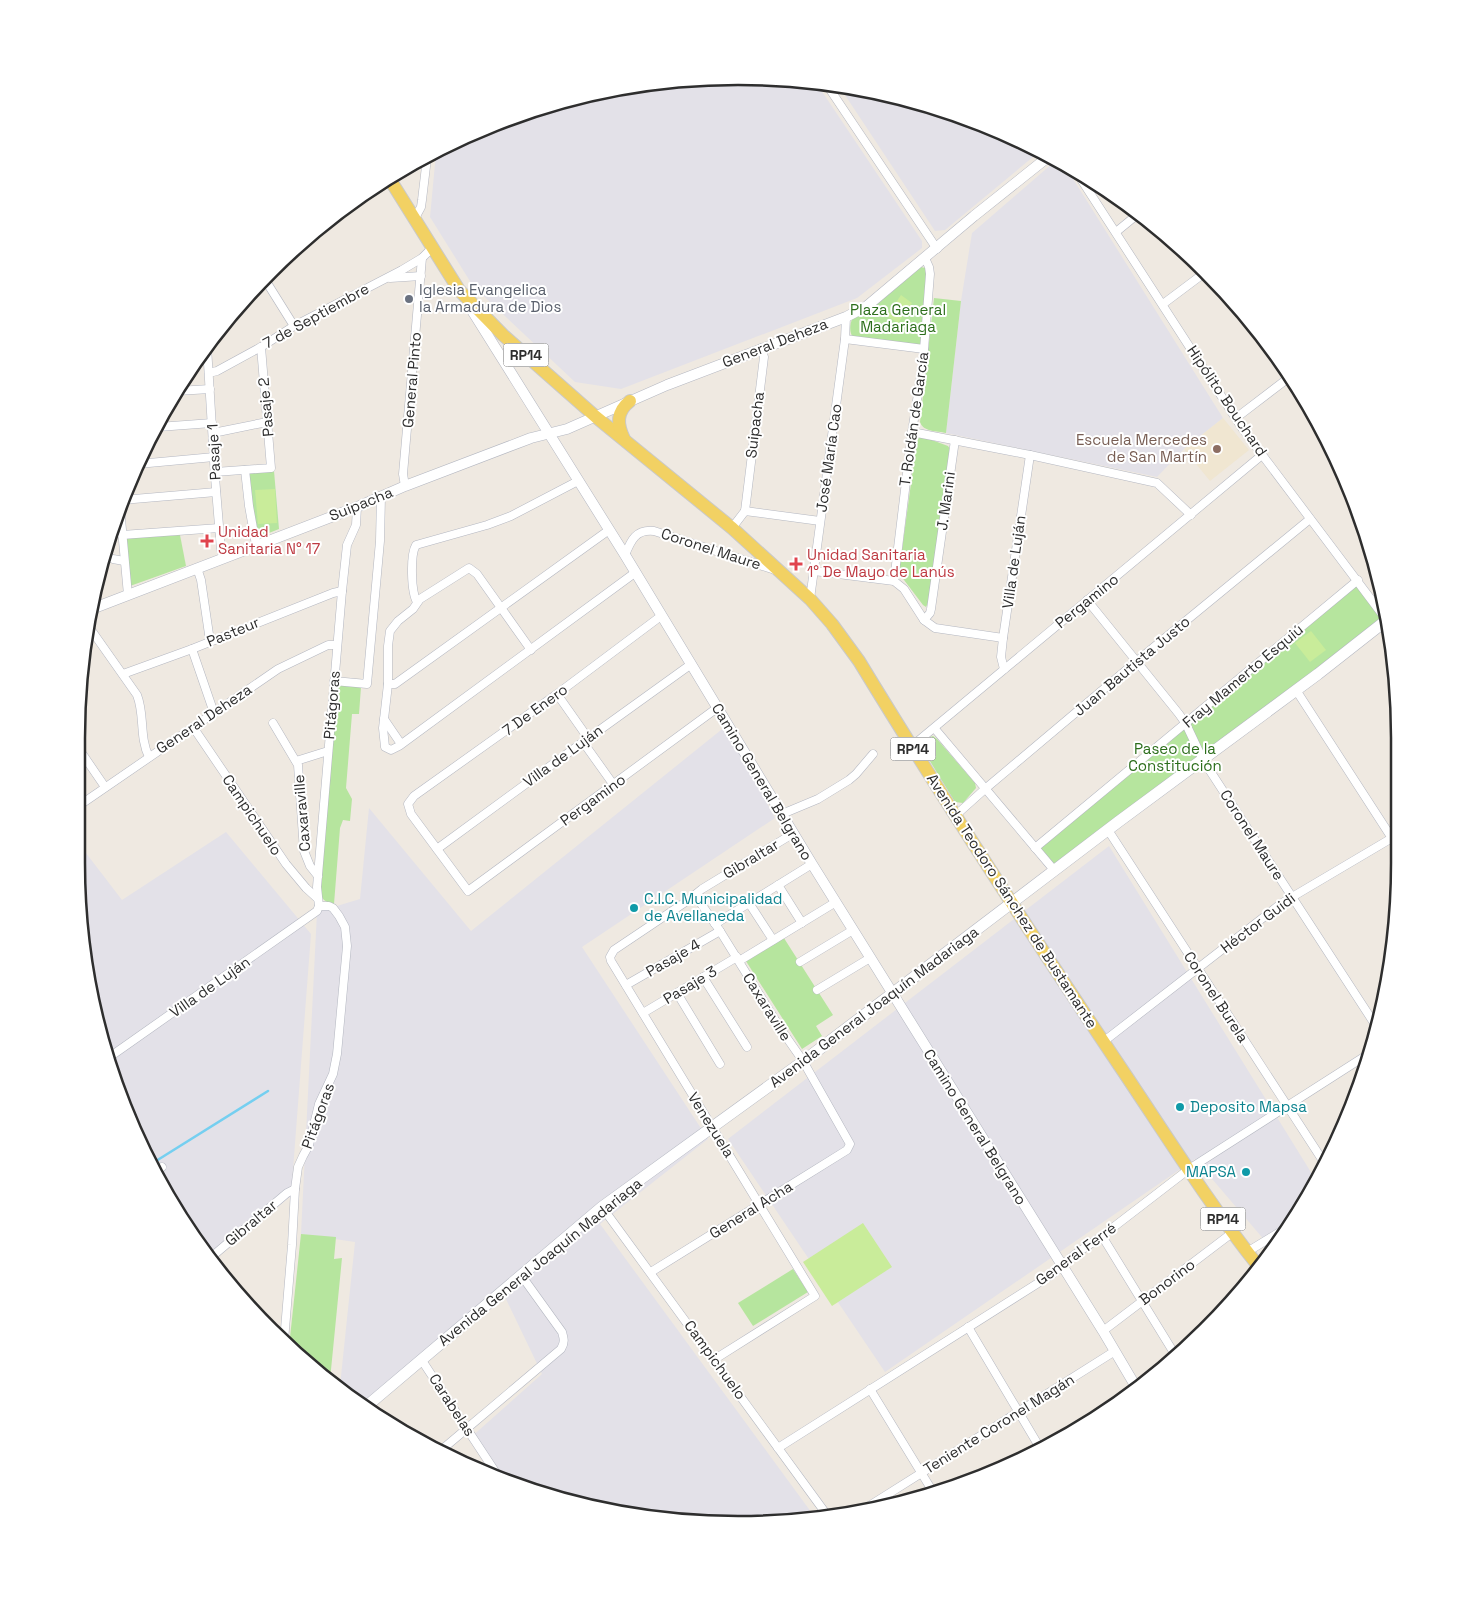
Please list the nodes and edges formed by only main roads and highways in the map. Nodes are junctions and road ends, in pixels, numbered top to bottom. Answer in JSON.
{"nodes":[{"id":1,"x":393,"y":184,"type":"edge"},
{"id":2,"x":459,"y":290,"type":"joint"},
{"id":3,"x":630,"y":401,"type":"road end"},
{"id":4,"x":624,"y":439,"type":"junction"},
{"id":5,"x":1380,"y":626,"type":"edge"},
{"id":6,"x":1012,"y":903,"type":"junction"},
{"id":7,"x":1255,"y":1262,"type":"edge"},
{"id":8,"x":371,"y":1403,"type":"edge"}],
"edges":[{"from":1,"to":2,"type":"main road","name":"Camino General Belgrano","number":"RP14"},
{"from":2,"to":4,"type":"main road","name":"Avenida Teodoro Sánchez de Bustamante","number":"RP14"},
{"from":3,"to":4,"type":"main road"},
{"from":4,"to":6,"type":"main road","name":"Avenida Teodoro Sánchez de Bustamante","number":"RP14"},
{"from":5,"to":6,"type":"main road","name":"Avenida General Joaquín Madariaga"},
{"from":6,"to":7,"type":"main road","name":"Avenida Teodoro Sánchez de Bustamante","number":"RP14"},
{"from":6,"to":8,"type":"main road","name":"Avenida General Joaquín Madariaga"}]}
